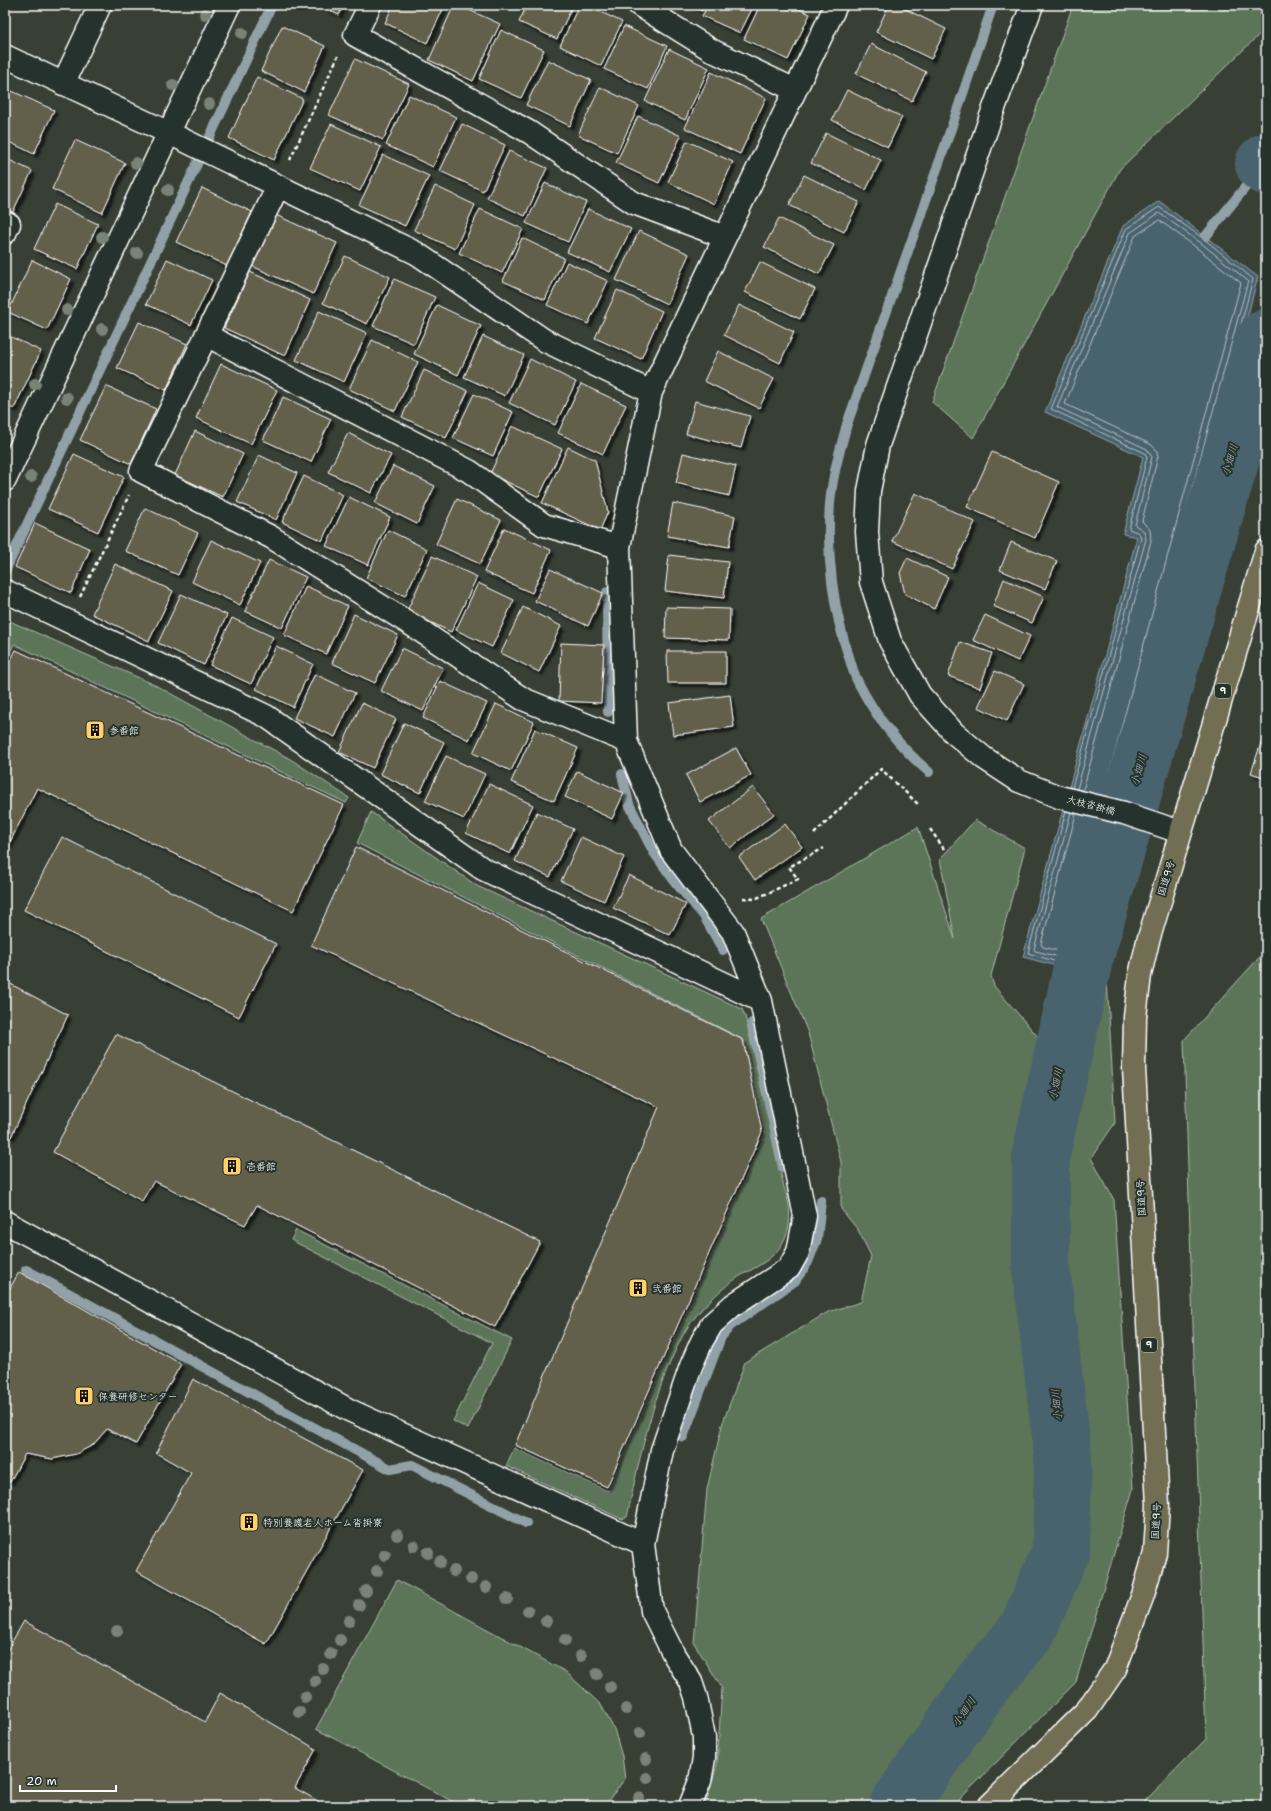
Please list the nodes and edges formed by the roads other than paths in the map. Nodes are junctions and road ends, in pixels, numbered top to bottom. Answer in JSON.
{"nodes":[{"id":1,"x":100,"y":5,"type":"edge"},
{"id":2,"x":229,"y":5,"type":"edge"},
{"id":3,"x":370,"y":5,"type":"edge"},
{"id":4,"x":639,"y":5,"type":"edge"},
{"id":5,"x":836,"y":5,"type":"edge"},
{"id":6,"x":1032,"y":5,"type":"edge"},
{"id":7,"x":5,"y":56,"type":"edge"},
{"id":8,"x":63,"y":84,"type":"junction"},
{"id":9,"x":795,"y":90,"type":"junction"},
{"id":10,"x":169,"y":133,"type":"junction"},
{"id":11,"x":278,"y":186,"type":"junction"},
{"id":12,"x":5,"y":222,"type":"edge"},
{"id":13,"x":5,"y":233,"type":"edge"},
{"id":14,"x":725,"y":237,"type":"junction"},
{"id":15,"x":206,"y":335,"type":"junction"},
{"id":16,"x":651,"y":392,"type":"junction"},
{"id":17,"x":5,"y":480,"type":"edge"},
{"id":18,"x":619,"y":547,"type":"junction"},
{"id":19,"x":1266,"y":551,"type":"edge"},
{"id":20,"x":5,"y":591,"type":"edge"},
{"id":21,"x":626,"y":741,"type":"junction"},
{"id":22,"x":1180,"y":832,"type":"junction"},
{"id":23,"x":761,"y":1001,"type":"junction"},
{"id":24,"x":5,"y":1222,"type":"edge"},
{"id":25,"x":643,"y":1544,"type":"junction"},
{"id":26,"x":690,"y":1806,"type":"edge"},
{"id":27,"x":989,"y":1806,"type":"edge"}],
"edges":[{"from":1,"to":8,"type":"street"},
{"from":2,"to":10,"type":"street"},
{"from":3,"to":14,"type":"street"},
{"from":4,"to":9,"type":"street"},
{"from":5,"to":9,"type":"street"},
{"from":6,"to":22,"type":"street","name":"大枝沓掛橋"},
{"from":7,"to":8,"type":"street"},
{"from":8,"to":10,"type":"street"},
{"from":9,"to":14,"type":"street"},
{"from":10,"to":11,"type":"street"},
{"from":10,"to":17,"type":"street"},
{"from":11,"to":15,"type":"street"},
{"from":11,"to":16,"type":"street"},
{"from":12,"to":13,"type":"street"},
{"from":14,"to":16,"type":"street"},
{"from":15,"to":18,"type":"street"},
{"from":15,"to":21,"type":"street"},
{"from":16,"to":18,"type":"street"},
{"from":18,"to":21,"type":"street"},
{"from":19,"to":22,"type":"highway","name":"国道9号","number":"9"},
{"from":20,"to":23,"type":"street"},
{"from":21,"to":23,"type":"street"},
{"from":22,"to":27,"type":"highway","name":"国道9号","number":"9"},
{"from":23,"to":25,"type":"street"},
{"from":24,"to":25,"type":"street"},
{"from":25,"to":26,"type":"street"}]}
